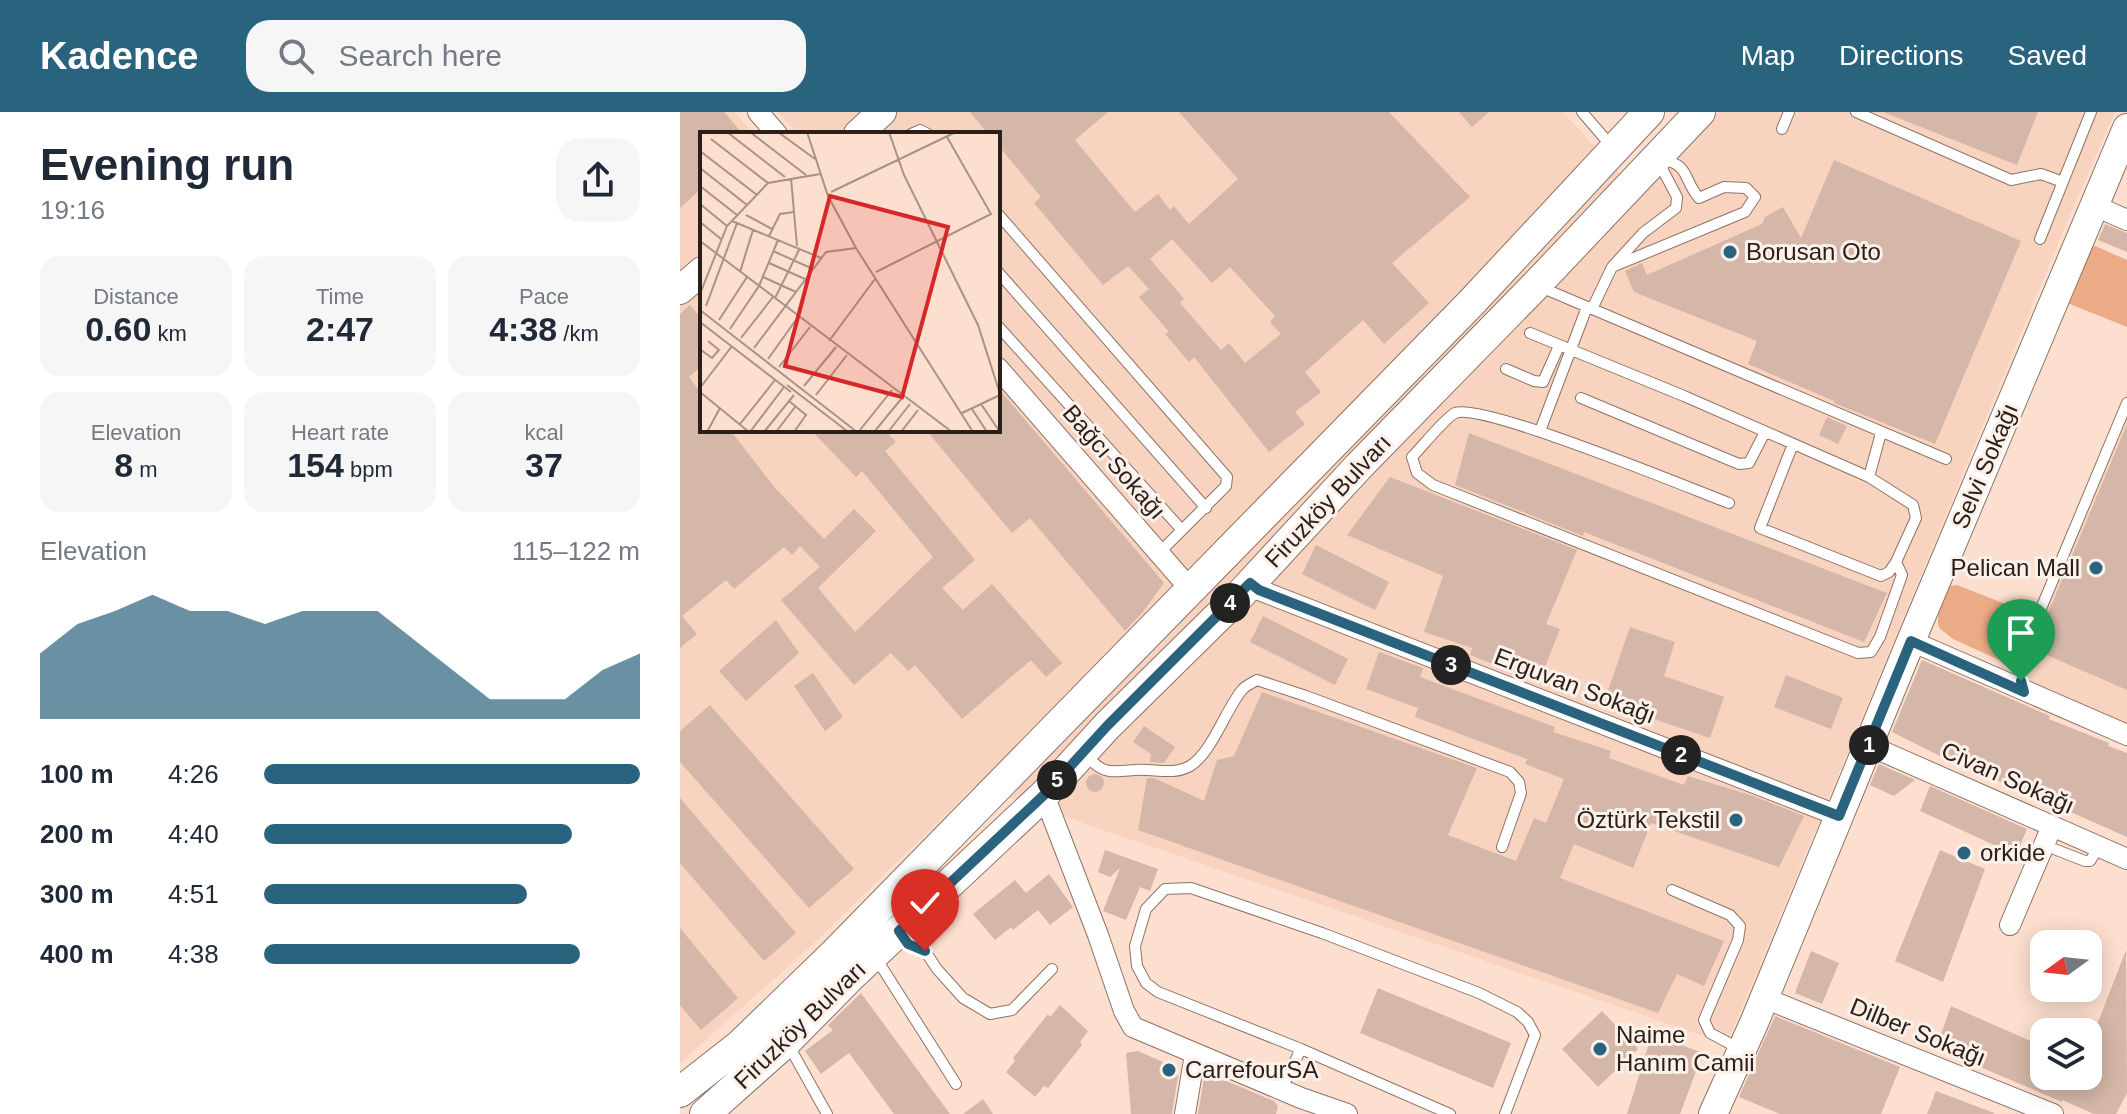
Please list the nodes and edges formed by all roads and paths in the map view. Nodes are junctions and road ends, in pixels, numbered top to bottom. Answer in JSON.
{"nodes":[{"id":1,"x":758,"y":112,"type":"edge"},
{"id":2,"x":882,"y":112,"type":"edge"},
{"id":3,"x":1582,"y":112,"type":"edge"},
{"id":4,"x":1667,"y":112,"type":"edge"},
{"id":5,"x":1700,"y":112,"type":"edge"},
{"id":6,"x":1789,"y":112,"type":"edge"},
{"id":7,"x":1856,"y":112,"type":"edge"},
{"id":8,"x":2091,"y":112,"type":"edge"},
{"id":9,"x":1631,"y":128,"type":"edge"},
{"id":10,"x":2127,"y":128,"type":"edge"},
{"id":11,"x":1782,"y":129,"type":"dead end"},
{"id":12,"x":775,"y":132,"type":"edge"},
{"id":13,"x":860,"y":132,"type":"edge"},
{"id":14,"x":1656,"y":158,"type":"junction"},
{"id":15,"x":2063,"y":182,"type":"junction"},
{"id":16,"x":2095,"y":206,"type":"junction"},
{"id":17,"x":1000,"y":216,"type":"edge"},
{"id":18,"x":2127,"y":220,"type":"edge"},
{"id":19,"x":2040,"y":239,"type":"dead end"},
{"id":20,"x":1612,"y":267,"type":"junction"},
{"id":21,"x":700,"y":273,"type":"edge"},
{"id":22,"x":1000,"y":274,"type":"edge"},
{"id":23,"x":1536,"y":285,"type":"junction"},
{"id":24,"x":680,"y":290,"type":"edge"},
{"id":25,"x":1590,"y":308,"type":"junction"},
{"id":26,"x":1000,"y":328,"type":"edge"},
{"id":27,"x":1530,"y":333,"type":"dead end"},
{"id":28,"x":1559,"y":346,"type":"junction"},
{"id":29,"x":1571,"y":350,"type":"junction"},
{"id":30,"x":1506,"y":369,"type":"dead end"},
{"id":31,"x":1000,"y":370,"type":"edge"},
{"id":32,"x":1581,"y":398,"type":"dead end"},
{"id":33,"x":2127,"y":403,"type":"edge"},
{"id":34,"x":1540,"y":431,"type":"junction"},
{"id":35,"x":1765,"y":432,"type":"junction"},
{"id":36,"x":1881,"y":433,"type":"junction"},
{"id":37,"x":1339,"y":438,"type":"junction"},
{"id":38,"x":1793,"y":444,"type":"junction"},
{"id":39,"x":1946,"y":459,"type":"dead end"},
{"id":40,"x":1869,"y":477,"type":"junction"},
{"id":41,"x":1729,"y":503,"type":"dead end"},
{"id":42,"x":1206,"y":508,"type":"junction"},
{"id":43,"x":1181,"y":529,"type":"junction"},
{"id":44,"x":1159,"y":553,"type":"junction"},
{"id":45,"x":1896,"y":562,"type":"junction"},
{"id":46,"x":2060,"y":570,"type":"dead end"},
{"id":47,"x":1250,"y":583,"type":"junction"},
{"id":48,"x":1191,"y":590,"type":"junction"},
{"id":49,"x":1911,"y":641,"type":"junction"},
{"id":50,"x":2022,"y":658,"type":"junction"},
{"id":51,"x":1987,"y":676,"type":"junction"},
{"id":52,"x":2024,"y":692,"type":"junction"},
{"id":53,"x":1107,"y":726,"type":"junction"},
{"id":54,"x":2127,"y":735,"type":"edge"},
{"id":55,"x":1868,"y":745,"type":"junction"},
{"id":56,"x":1083,"y":752,"type":"junction"},
{"id":57,"x":1044,"y":795,"type":"junction"},
{"id":58,"x":1841,"y":824,"type":"junction"},
{"id":59,"x":2052,"y":826,"type":"junction"},
{"id":60,"x":1502,"y":847,"type":"dead end"},
{"id":61,"x":2099,"y":847,"type":"junction"},
{"id":62,"x":2054,"y":849,"type":"dead end"},
{"id":63,"x":2127,"y":859,"type":"edge"},
{"id":64,"x":1672,"y":890,"type":"dead end"},
{"id":65,"x":2010,"y":925,"type":"dead end"},
{"id":66,"x":899,"y":931,"type":"junction"},
{"id":67,"x":874,"y":954,"type":"junction"},
{"id":68,"x":1052,"y":969,"type":"dead end"},
{"id":69,"x":1764,"y":998,"type":"junction"},
{"id":70,"x":787,"y":1041,"type":"junction"},
{"id":71,"x":1301,"y":1049,"type":"junction"},
{"id":72,"x":1742,"y":1050,"type":"junction"},
{"id":73,"x":1195,"y":1054,"type":"junction"},
{"id":74,"x":956,"y":1084,"type":"dead end"},
{"id":75,"x":1281,"y":1090,"type":"junction"},
{"id":76,"x":680,"y":1092,"type":"edge"},
{"id":77,"x":1300,"y":1106,"type":"edge"},
{"id":78,"x":1721,"y":1112,"type":"edge"},
{"id":79,"x":705,"y":1114,"type":"edge"},
{"id":80,"x":827,"y":1114,"type":"edge"},
{"id":81,"x":1185,"y":1114,"type":"edge"},
{"id":82,"x":1347,"y":1114,"type":"edge"},
{"id":83,"x":1450,"y":1114,"type":"edge"},
{"id":84,"x":1505,"y":1114,"type":"edge"},
{"id":85,"x":2053,"y":1114,"type":"edge"}],
"edges":[{"from":1,"to":12,"type":"street"},
{"from":2,"to":13,"type":"street"},
{"from":3,"to":9,"type":"lane"},
{"from":4,"to":14,"type":"main road"},
{"from":5,"to":14,"type":"main road","name":"Firuzköy Bulvarı"},
{"from":6,"to":11,"type":"lane"},
{"from":7,"to":15,"type":"lane"},
{"from":8,"to":15,"type":"lane"},
{"from":9,"to":37,"type":"main road","name":"Firuzköy Bulvarı"},
{"from":10,"to":16,"type":"street","name":"Selvi Sokağı"},
{"from":14,"to":20,"type":"lane"},
{"from":14,"to":20,"type":"lane"},
{"from":14,"to":23,"type":"main road","name":"Firuzköy Bulvarı"},
{"from":15,"to":19,"type":"lane"},
{"from":16,"to":18,"type":"street"},
{"from":16,"to":49,"type":"street","name":"Selvi Sokağı"},
{"from":17,"to":42,"type":"lane"},
{"from":20,"to":25,"type":"lane"},
{"from":21,"to":24,"type":"street"},
{"from":22,"to":42,"type":"lane"},
{"from":23,"to":25,"type":"lane"},
{"from":23,"to":47,"type":"main road","name":"Firuzköy Bulvarı"},
{"from":25,"to":29,"type":"lane"},
{"from":25,"to":36,"type":"lane"},
{"from":26,"to":43,"type":"lane"},
{"from":27,"to":28,"type":"lane"},
{"from":28,"to":29,"type":"lane"},
{"from":28,"to":30,"type":"lane"},
{"from":29,"to":34,"type":"lane"},
{"from":29,"to":35,"type":"lane"},
{"from":31,"to":44,"type":"street","name":"Bağcı Sokağı"},
{"from":32,"to":35,"type":"lane"},
{"from":33,"to":50,"type":"lane"},
{"from":34,"to":41,"type":"lane"},
{"from":34,"to":45,"type":"lane"},
{"from":35,"to":38,"type":"lane"},
{"from":36,"to":39,"type":"lane"},
{"from":36,"to":40,"type":"lane"},
{"from":37,"to":47,"type":"main road"},
{"from":37,"to":48,"type":"main road","name":"Firuzköy Bulvarı"},
{"from":38,"to":40,"type":"lane"},
{"from":38,"to":45,"type":"lane"},
{"from":40,"to":45,"type":"lane"},
{"from":42,"to":43,"type":"lane"},
{"from":43,"to":44,"type":"lane"},
{"from":44,"to":48,"type":"street","name":"Bağcı Sokağı"},
{"from":46,"to":50,"type":"lane"},
{"from":47,"to":53,"type":"main road","name":"Firuzköy Bulvarı"},
{"from":47,"to":58,"type":"street","name":"Erguvan Sokağı"},
{"from":48,"to":53,"type":"main road"},
{"from":48,"to":76,"type":"main road","name":"Firuzköy Bulvarı"},
{"from":49,"to":51,"type":"street"},
{"from":49,"to":55,"type":"street","name":"Selvi Sokağı"},
{"from":50,"to":51,"type":"lane"},
{"from":50,"to":52,"type":"lane"},
{"from":51,"to":52,"type":"street"},
{"from":52,"to":54,"type":"street"},
{"from":53,"to":56,"type":"main road","name":"Firuzköy Bulvarı"},
{"from":55,"to":58,"type":"street","name":"Selvi Sokağı"},
{"from":55,"to":59,"type":"street","name":"Civan Sokağı"},
{"from":56,"to":57,"type":"main road","name":"Firuzköy Bulvarı"},
{"from":56,"to":60,"type":"lane"},
{"from":57,"to":66,"type":"main road","name":"Firuzköy Bulvarı"},
{"from":57,"to":73,"type":"street"},
{"from":58,"to":69,"type":"street","name":"Selvi Sokağı"},
{"from":59,"to":61,"type":"street","name":"Civan Sokağı"},
{"from":59,"to":65,"type":"street"},
{"from":61,"to":62,"type":"lane"},
{"from":61,"to":63,"type":"street","name":"Civan Sokağı"},
{"from":64,"to":72,"type":"lane"},
{"from":66,"to":67,"type":"main road","name":"Firuzköy Bulvarı"},
{"from":66,"to":68,"type":"lane"},
{"from":67,"to":70,"type":"main road","name":"Firuzköy Bulvarı"},
{"from":67,"to":74,"type":"lane"},
{"from":69,"to":72,"type":"street","name":"Selvi Sokağı"},
{"from":69,"to":85,"type":"street","name":"Dilber Sokağı"},
{"from":70,"to":79,"type":"main road","name":"Firuzköy Bulvarı"},
{"from":70,"to":80,"type":"lane"},
{"from":71,"to":75,"type":"lane"},
{"from":71,"to":83,"type":"lane"},
{"from":71,"to":84,"type":"lane"},
{"from":72,"to":78,"type":"street","name":"Selvi Sokağı"},
{"from":73,"to":75,"type":"street"},
{"from":73,"to":81,"type":"street"},
{"from":75,"to":77,"type":"street"},
{"from":77,"to":82,"type":"street"}]}
